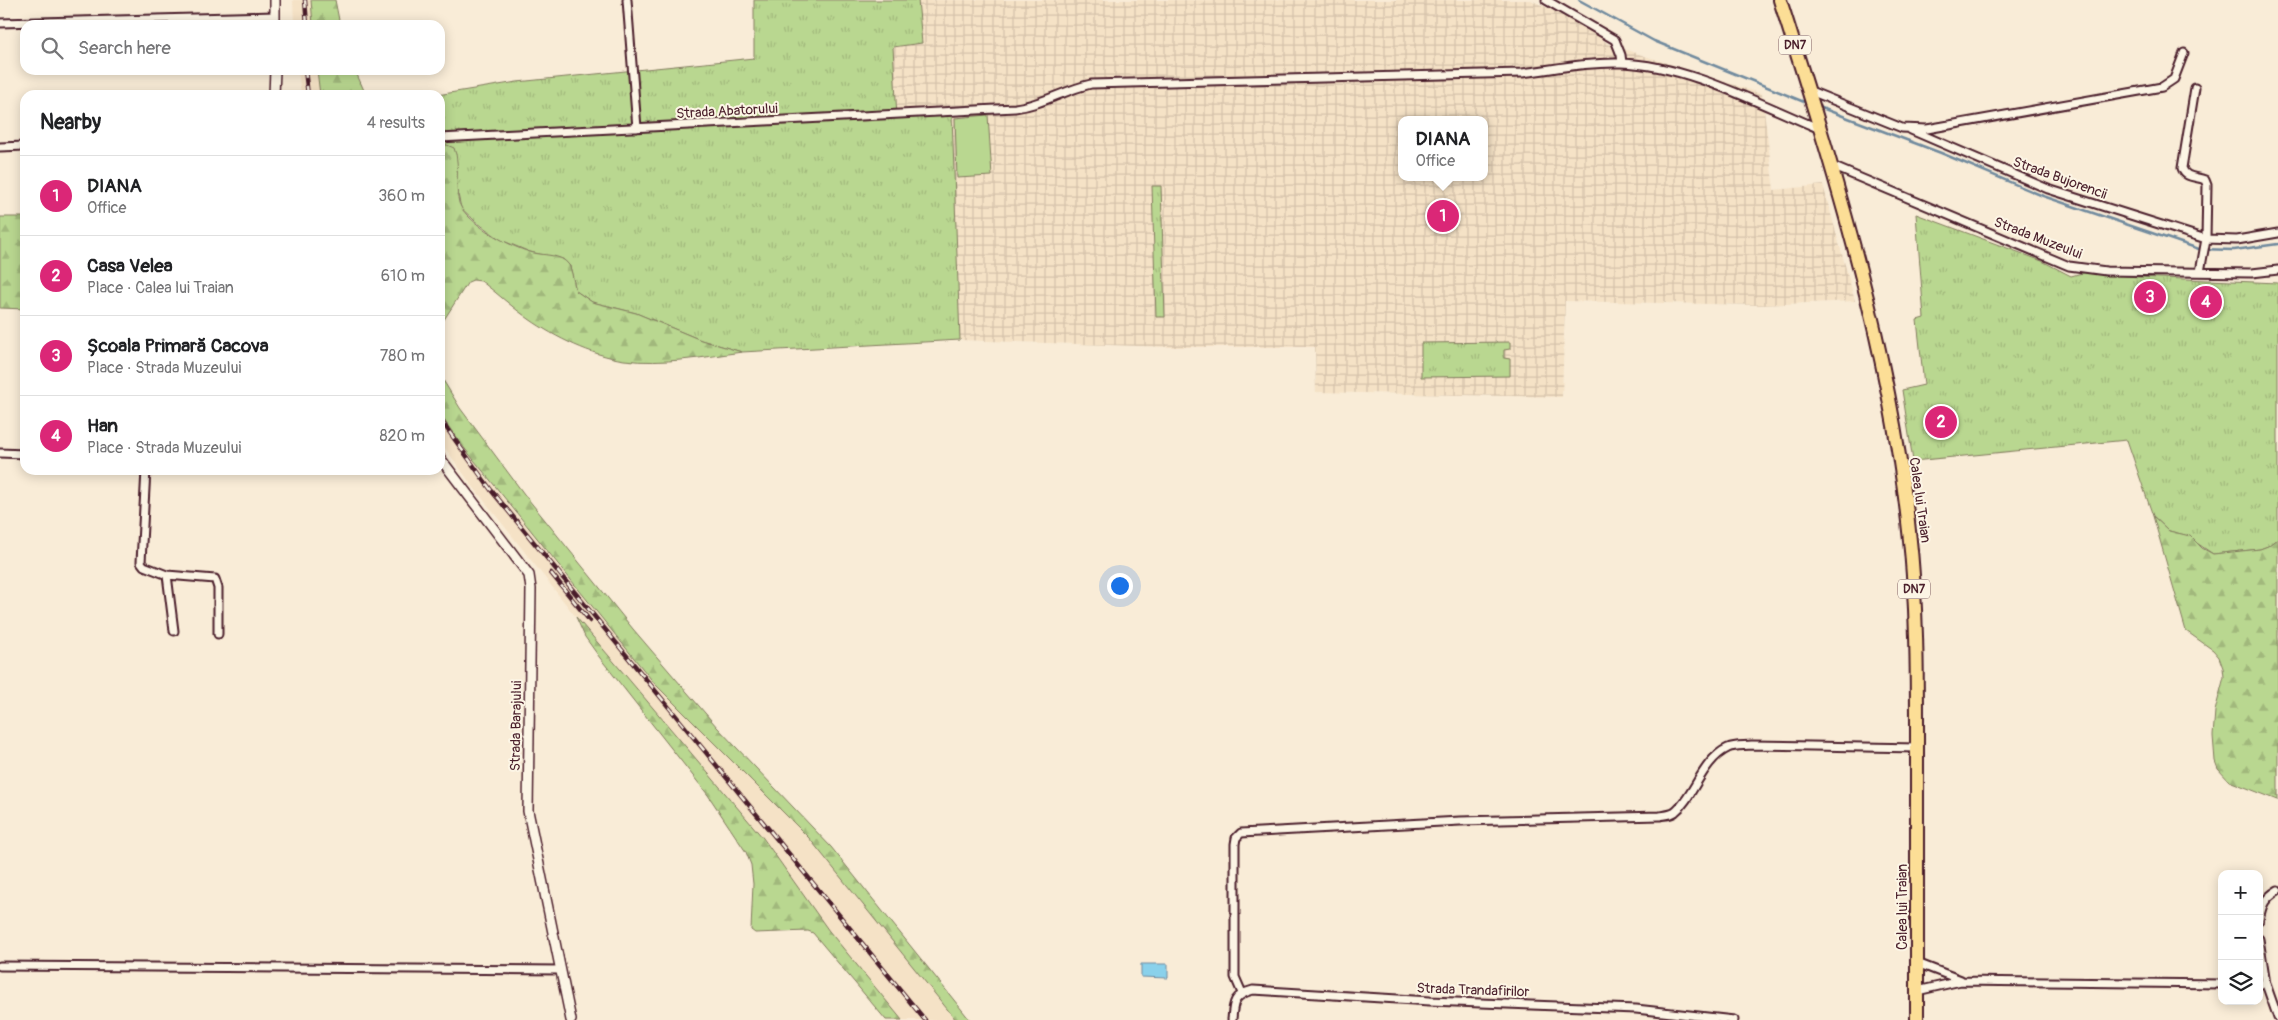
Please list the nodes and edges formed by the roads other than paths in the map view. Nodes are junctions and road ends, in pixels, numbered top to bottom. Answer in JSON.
{"nodes":[{"id":1,"x":275,"y":0,"type":"edge"},
{"id":2,"x":626,"y":0,"type":"edge"},
{"id":3,"x":1546,"y":0,"type":"edge"},
{"id":4,"x":1780,"y":0,"type":"edge"},
{"id":5,"x":275,"y":20,"type":"edge"},
{"id":6,"x":0,"y":23,"type":"edge"},
{"id":7,"x":20,"y":23,"type":"edge"},
{"id":8,"x":2184,"y":53,"type":"dead end"},
{"id":9,"x":1622,"y":63,"type":"junction"},
{"id":10,"x":275,"y":75,"type":"edge"},
{"id":11,"x":2195,"y":88,"type":"dead end"},
{"id":12,"x":274,"y":90,"type":"edge"},
{"id":13,"x":1810,"y":94,"type":"junction"},
{"id":14,"x":637,"y":128,"type":"junction"},
{"id":15,"x":1820,"y":129,"type":"junction"},
{"id":16,"x":1910,"y":130,"type":"junction"},
{"id":17,"x":445,"y":138,"type":"edge"},
{"id":18,"x":20,"y":146,"type":"edge"},
{"id":19,"x":0,"y":147,"type":"edge"},
{"id":20,"x":1832,"y":166,"type":"junction"},
{"id":21,"x":2278,"y":233,"type":"edge"},
{"id":22,"x":2205,"y":241,"type":"junction"},
{"id":23,"x":2278,"y":270,"type":"edge"},
{"id":24,"x":2200,"y":272,"type":"junction"},
{"id":25,"x":0,"y":453,"type":"edge"},
{"id":26,"x":20,"y":454,"type":"edge"},
{"id":27,"x":445,"y":466,"type":"edge"},
{"id":28,"x":146,"y":475,"type":"edge"},
{"id":29,"x":167,"y":574,"type":"junction"},
{"id":30,"x":174,"y":631,"type":"dead end"},
{"id":31,"x":218,"y":634,"type":"dead end"},
{"id":32,"x":1917,"y":748,"type":"junction"},
{"id":33,"x":2278,"y":890,"type":"edge"},
{"id":34,"x":2260,"y":915,"type":"edge"},
{"id":35,"x":1917,"y":963,"type":"junction"},
{"id":36,"x":0,"y":966,"type":"edge"},
{"id":37,"x":560,"y":970,"type":"junction"},
{"id":38,"x":1961,"y":981,"type":"junction"},
{"id":39,"x":2218,"y":984,"type":"edge"},
{"id":40,"x":2263,"y":986,"type":"edge"},
{"id":41,"x":1917,"y":990,"type":"junction"},
{"id":42,"x":1242,"y":993,"type":"junction"},
{"id":43,"x":2278,"y":1018,"type":"edge"},
{"id":44,"x":572,"y":1020,"type":"edge"},
{"id":45,"x":1232,"y":1020,"type":"edge"},
{"id":46,"x":1734,"y":1020,"type":"edge"},
{"id":47,"x":1917,"y":1020,"type":"edge"}],
"edges":[{"from":1,"to":5,"type":"street"},
{"from":2,"to":14,"type":"street"},
{"from":3,"to":9,"type":"street"},
{"from":4,"to":13,"type":"highway","name":"Calea lui Traian","number":"DN7"},
{"from":6,"to":7,"type":"street"},
{"from":8,"to":16,"type":"street","name":"Strada Bujorencii"},
{"from":9,"to":14,"type":"street","name":"Strada Abatorului"},
{"from":9,"to":15,"type":"street","name":"Strada Abatorului"},
{"from":10,"to":12,"type":"street"},
{"from":11,"to":22,"type":"street"},
{"from":13,"to":15,"type":"highway","name":"Calea lui Traian","number":"DN7"},
{"from":13,"to":16,"type":"street","name":"Strada Bujorencii"},
{"from":14,"to":17,"type":"street","name":"Strada Abatorului"},
{"from":15,"to":20,"type":"highway","name":"Calea lui Traian","number":"DN7"},
{"from":16,"to":22,"type":"street","name":"Strada Bujorencii"},
{"from":18,"to":19,"type":"street"},
{"from":20,"to":24,"type":"street","name":"Strada Muzeului"},
{"from":20,"to":32,"type":"highway","name":"Calea lui Traian","number":"DN7"},
{"from":21,"to":22,"type":"street","name":"Strada Bujorencii"},
{"from":22,"to":24,"type":"street"},
{"from":23,"to":24,"type":"street","name":"Strada Muzeului"},
{"from":25,"to":26,"type":"street"},
{"from":27,"to":37,"type":"street","name":"Strada Barajului"},
{"from":28,"to":29,"type":"street"},
{"from":29,"to":30,"type":"street"},
{"from":29,"to":31,"type":"street"},
{"from":32,"to":35,"type":"highway","name":"Calea lui Traian","number":"DN7"},
{"from":32,"to":42,"type":"street"},
{"from":33,"to":34,"type":"street"},
{"from":35,"to":38,"type":"street"},
{"from":35,"to":41,"type":"highway","name":"Calea lui Traian","number":"DN7"},
{"from":36,"to":37,"type":"street"},
{"from":37,"to":44,"type":"street","name":"Strada Barajului"},
{"from":38,"to":39,"type":"street"},
{"from":38,"to":41,"type":"street"},
{"from":40,"to":43,"type":"street"},
{"from":41,"to":47,"type":"highway","name":"Calea lui Traian","number":"DN7"},
{"from":42,"to":45,"type":"street"},
{"from":42,"to":46,"type":"street","name":"Strada Trandafirilor"}]}
